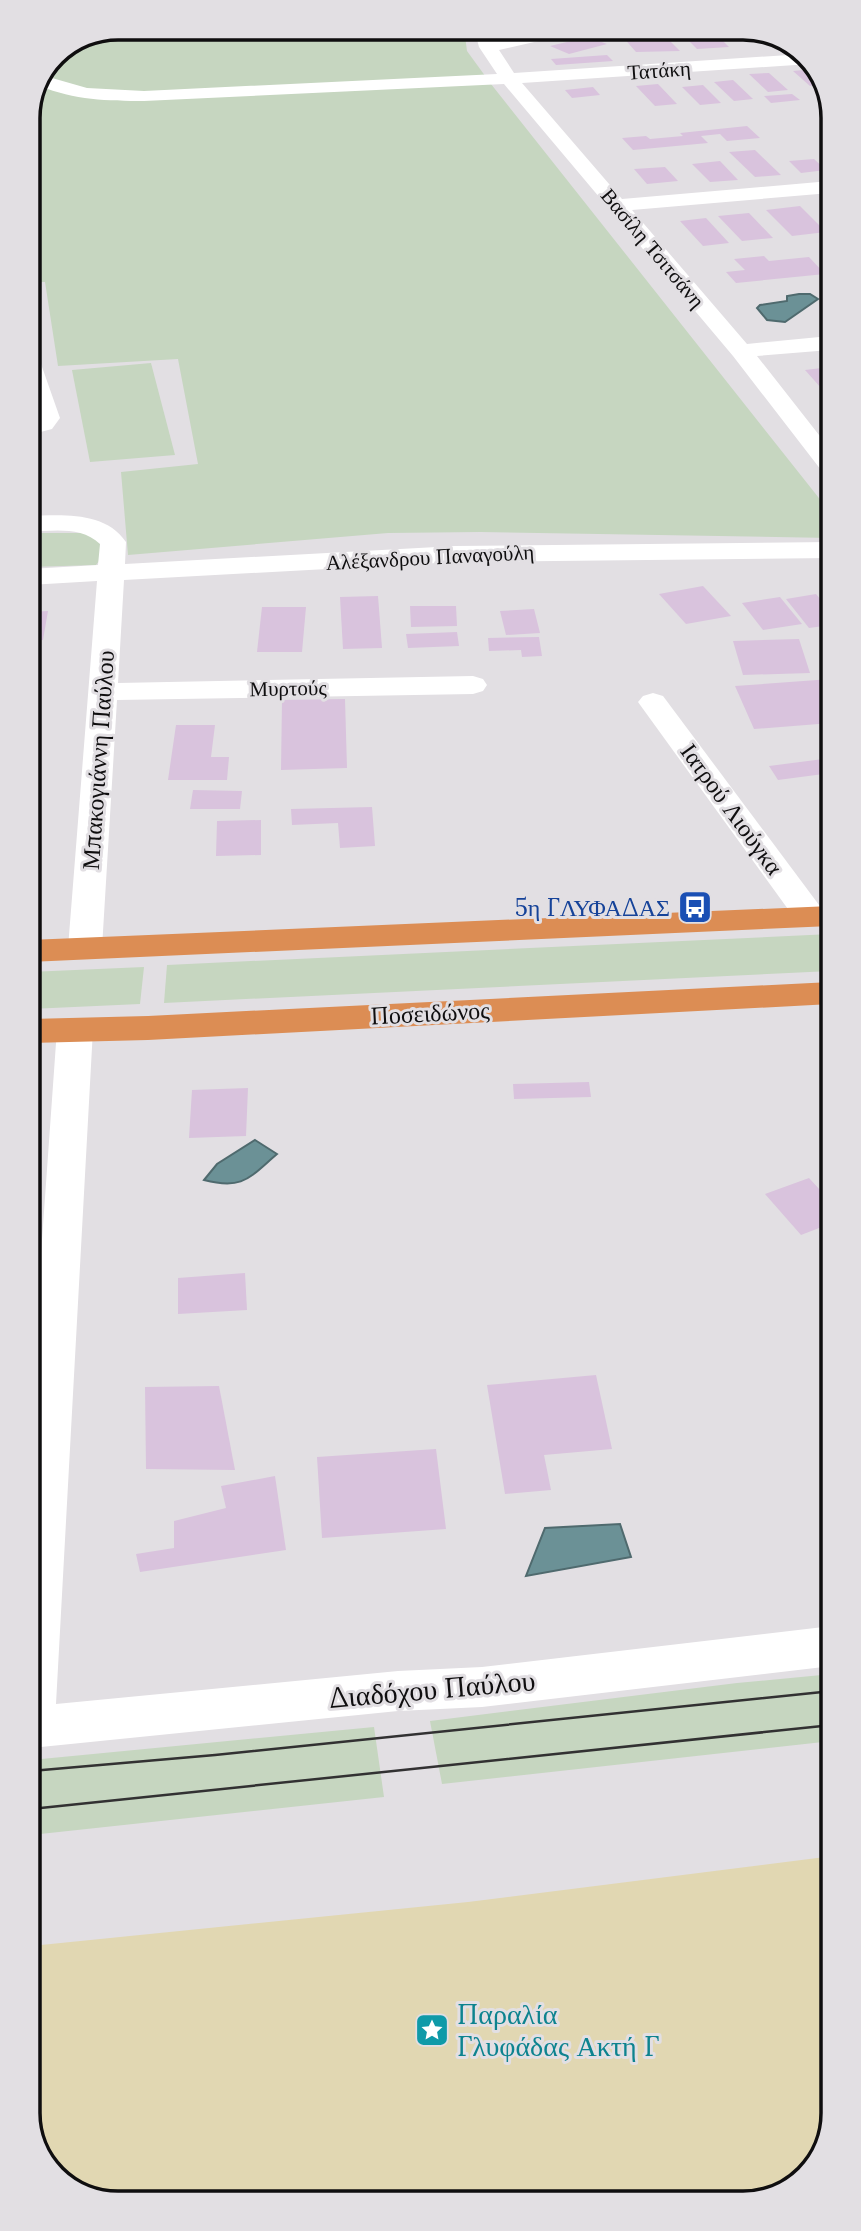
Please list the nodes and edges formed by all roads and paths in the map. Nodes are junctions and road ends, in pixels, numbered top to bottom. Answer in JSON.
{"nodes":[{"id":1,"x":486,"y":40,"type":"edge"},
{"id":2,"x":795,"y":60,"type":"edge"},
{"id":3,"x":510,"y":80,"type":"junction"},
{"id":4,"x":49,"y":83,"type":"edge"},
{"id":5,"x":821,"y":188,"type":"edge"},
{"id":6,"x":618,"y":205,"type":"junction"},
{"id":7,"x":821,"y":344,"type":"edge"},
{"id":8,"x":741,"y":351,"type":"junction"},
{"id":9,"x":40,"y":395,"type":"edge"},
{"id":10,"x":40,"y":425,"type":"edge"},
{"id":11,"x":821,"y":453,"type":"edge"},
{"id":12,"x":40,"y":524,"type":"edge"},
{"id":13,"x":821,"y":550,"type":"edge"},
{"id":14,"x":112,"y":573,"type":"junction"},
{"id":15,"x":40,"y":576,"type":"edge"},
{"id":16,"x":472,"y":685,"type":"dead end"},
{"id":17,"x":104,"y":692,"type":"junction"},
{"id":18,"x":653,"y":702,"type":"dead end"},
{"id":19,"x":820,"y":916,"type":"edge"},
{"id":20,"x":85,"y":948,"type":"junction"},
{"id":21,"x":40,"y":950,"type":"edge"},
{"id":22,"x":821,"y":993,"type":"edge"},
{"id":23,"x":75,"y":1030,"type":"junction"},
{"id":24,"x":40,"y":1031,"type":"edge"},
{"id":25,"x":40,"y":1584,"type":"edge"},
{"id":26,"x":821,"y":1647,"type":"edge"},
{"id":27,"x":40,"y":1726,"type":"edge"}],
"edges":[{"from":1,"to":3,"type":"street","name":"Βασίλη Τσιτσάνη"},
{"from":2,"to":3,"type":"street","name":"Τατάκη"},
{"from":3,"to":4,"type":"street","name":"Τατάκη"},
{"from":3,"to":6,"type":"street","name":"Βασίλη Τσιτσάνη"},
{"from":5,"to":6,"type":"street"},
{"from":6,"to":8,"type":"street","name":"Βασίλη Τσιτσάνη"},
{"from":7,"to":8,"type":"street"},
{"from":8,"to":11,"type":"street","name":"Βασίλη Τσιτσάνη"},
{"from":9,"to":10,"type":"street"},
{"from":12,"to":14,"type":"street"},
{"from":13,"to":14,"type":"street","name":"Αλέξανδρου Παναγούλη"},
{"from":14,"to":15,"type":"street","name":"Αλέξανδρου Παναγούλη"},
{"from":14,"to":17,"type":"street","name":"Μπακογιάννη Παύλου"},
{"from":16,"to":17,"type":"street","name":"Μυρτούς"},
{"from":17,"to":20,"type":"street","name":"Μπακογιάννη Παύλου"},
{"from":18,"to":19,"type":"street","name":"Ιατρού Λιούγκα"},
{"from":19,"to":20,"type":"highway"},
{"from":20,"to":21,"type":"highway"},
{"from":22,"to":23,"type":"highway","name":"Ποσειδώνος"},
{"from":23,"to":24,"type":"highway","name":"Ποσειδώνος"},
{"from":23,"to":25,"type":"street"},
{"from":26,"to":27,"type":"street","name":"Διαδόχου Παύλου"}]}
